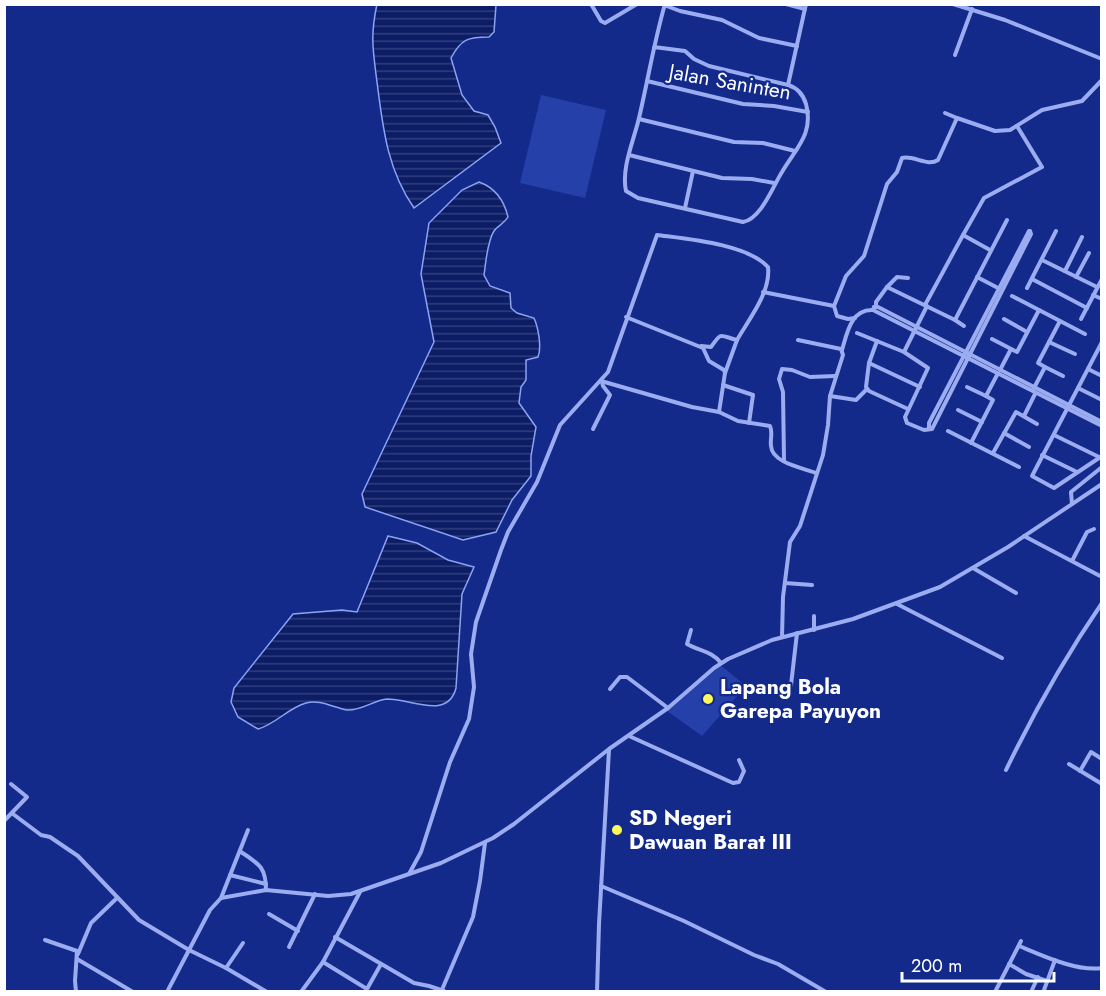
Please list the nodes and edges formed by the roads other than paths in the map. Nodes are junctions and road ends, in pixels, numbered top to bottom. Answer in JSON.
{"nodes":[{"id":1,"x":591,"y":4,"type":"edge"},
{"id":2,"x":636,"y":4,"type":"edge"},
{"id":3,"x":786,"y":4,"type":"edge"},
{"id":4,"x":953,"y":4,"type":"edge"},
{"id":5,"x":978,"y":4,"type":"edge"},
{"id":6,"x":664,"y":5,"type":"edge"},
{"id":7,"x":806,"y":7,"type":"edge"},
{"id":8,"x":974,"y":10,"type":"junction"},
{"id":9,"x":797,"y":46,"type":"junction"},
{"id":10,"x":654,"y":47,"type":"junction"},
{"id":11,"x":955,"y":55,"type":"dead end"},
{"id":12,"x":1101,"y":59,"type":"edge"},
{"id":13,"x":1101,"y":80,"type":"edge"},
{"id":14,"x":647,"y":81,"type":"junction"},
{"id":15,"x":788,"y":85,"type":"junction"},
{"id":16,"x":808,"y":112,"type":"junction"},
{"id":17,"x":945,"y":113,"type":"dead end"},
{"id":18,"x":639,"y":118,"type":"junction"},
{"id":19,"x":957,"y":118,"type":"junction"},
{"id":20,"x":1017,"y":126,"type":"junction"},
{"id":21,"x":795,"y":151,"type":"junction"},
{"id":22,"x":629,"y":155,"type":"junction"},
{"id":23,"x":693,"y":170,"type":"junction"},
{"id":24,"x":774,"y":183,"type":"junction"},
{"id":25,"x":685,"y":208,"type":"junction"},
{"id":26,"x":1007,"y":220,"type":"dead end"},
{"id":27,"x":1056,"y":231,"type":"dead end"},
{"id":28,"x":963,"y":235,"type":"junction"},
{"id":29,"x":1082,"y":237,"type":"dead end"},
{"id":30,"x":990,"y":250,"type":"junction"},
{"id":31,"x":1089,"y":252,"type":"dead end"},
{"id":32,"x":1016,"y":259,"type":"junction"},
{"id":33,"x":1042,"y":260,"type":"junction"},
{"id":34,"x":1065,"y":271,"type":"junction"},
{"id":35,"x":977,"y":277,"type":"junction"},
{"id":36,"x":1076,"y":277,"type":"junction"},
{"id":37,"x":908,"y":278,"type":"dead end"},
{"id":38,"x":1032,"y":279,"type":"junction"},
{"id":39,"x":1101,"y":279,"type":"edge"},
{"id":40,"x":887,"y":288,"type":"junction"},
{"id":41,"x":998,"y":288,"type":"junction"},
{"id":42,"x":1027,"y":288,"type":"dead end"},
{"id":43,"x":1097,"y":288,"type":"junction"},
{"id":44,"x":763,"y":292,"type":"junction"},
{"id":45,"x":1093,"y":295,"type":"junction"},
{"id":46,"x":1012,"y":296,"type":"dead end"},
{"id":47,"x":1101,"y":299,"type":"edge"},
{"id":48,"x":926,"y":305,"type":"junction"},
{"id":49,"x":834,"y":306,"type":"junction"},
{"id":50,"x":874,"y":308,"type":"junction"},
{"id":51,"x":1087,"y":308,"type":"junction"},
{"id":52,"x":1039,"y":310,"type":"junction"},
{"id":53,"x":626,"y":317,"type":"junction"},
{"id":54,"x":855,"y":318,"type":"junction"},
{"id":55,"x":985,"y":319,"type":"junction"},
{"id":56,"x":1004,"y":319,"type":"dead end"},
{"id":57,"x":1081,"y":319,"type":"dead end"},
{"id":58,"x":955,"y":320,"type":"junction"},
{"id":59,"x":1060,"y":321,"type":"junction"},
{"id":60,"x":963,"y":326,"type":"dead end"},
{"id":61,"x":916,"y":330,"type":"junction"},
{"id":62,"x":1027,"y":332,"type":"junction"},
{"id":63,"x":857,"y":333,"type":"dead end"},
{"id":64,"x":1085,"y":334,"type":"dead end"},
{"id":65,"x":737,"y":339,"type":"junction"},
{"id":66,"x":798,"y":339,"type":"dead end"},
{"id":67,"x":992,"y":339,"type":"dead end"},
{"id":68,"x":877,"y":341,"type":"junction"},
{"id":69,"x":1049,"y":342,"type":"junction"},
{"id":70,"x":1101,"y":342,"type":"edge"},
{"id":71,"x":700,"y":346,"type":"junction"},
{"id":72,"x":1011,"y":349,"type":"junction"},
{"id":73,"x":1100,"y":349,"type":"edge"},
{"id":74,"x":841,"y":350,"type":"junction"},
{"id":75,"x":904,"y":352,"type":"junction"},
{"id":76,"x":1075,"y":354,"type":"dead end"},
{"id":77,"x":967,"y":355,"type":"junction"},
{"id":78,"x":869,"y":363,"type":"junction"},
{"id":79,"x":1045,"y":367,"type":"junction"},
{"id":80,"x":1088,"y":369,"type":"junction"},
{"id":81,"x":999,"y":372,"type":"junction"},
{"id":82,"x":725,"y":373,"type":"junction"},
{"id":83,"x":836,"y":376,"type":"junction"},
{"id":84,"x":1063,"y":376,"type":"dead end"},
{"id":85,"x":1101,"y":376,"type":"edge"},
{"id":86,"x":601,"y":381,"type":"junction"},
{"id":87,"x":723,"y":385,"type":"junction"},
{"id":88,"x":920,"y":387,"type":"junction"},
{"id":89,"x":967,"y":387,"type":"dead end"},
{"id":90,"x":1034,"y":387,"type":"junction"},
{"id":91,"x":1077,"y":388,"type":"junction"},
{"id":92,"x":867,"y":389,"type":"junction"},
{"id":93,"x":1035,"y":393,"type":"junction"},
{"id":94,"x":830,"y":396,"type":"junction"},
{"id":95,"x":986,"y":396,"type":"junction"},
{"id":96,"x":1101,"y":400,"type":"edge"},
{"id":97,"x":1068,"y":407,"type":"junction"},
{"id":98,"x":908,"y":409,"type":"junction"},
{"id":99,"x":958,"y":410,"type":"dead end"},
{"id":100,"x":719,"y":412,"type":"junction"},
{"id":101,"x":1024,"y":416,"type":"junction"},
{"id":102,"x":982,"y":422,"type":"junction"},
{"id":103,"x":1101,"y":422,"type":"edge"},
{"id":104,"x":749,"y":423,"type":"junction"},
{"id":105,"x":1037,"y":424,"type":"dead end"},
{"id":106,"x":1101,"y":426,"type":"edge"},
{"id":107,"x":593,"y":429,"type":"dead end"},
{"id":108,"x":948,"y":431,"type":"dead end"},
{"id":109,"x":1004,"y":434,"type":"junction"},
{"id":110,"x":1054,"y":435,"type":"junction"},
{"id":111,"x":971,"y":442,"type":"junction"},
{"id":112,"x":1029,"y":447,"type":"dead end"},
{"id":113,"x":993,"y":453,"type":"junction"},
{"id":114,"x":1042,"y":455,"type":"junction"},
{"id":115,"x":1100,"y":457,"type":"edge"},
{"id":116,"x":784,"y":461,"type":"junction"},
{"id":117,"x":1019,"y":467,"type":"dead end"},
{"id":118,"x":1101,"y":467,"type":"edge"},
{"id":119,"x":1077,"y":472,"type":"junction"},
{"id":120,"x":816,"y":473,"type":"junction"},
{"id":121,"x":1101,"y":484,"type":"edge"},
{"id":122,"x":1072,"y":504,"type":"junction"},
{"id":123,"x":1094,"y":529,"type":"dead end"},
{"id":124,"x":1024,"y":536,"type":"junction"},
{"id":125,"x":1072,"y":561,"type":"junction"},
{"id":126,"x":973,"y":568,"type":"junction"},
{"id":127,"x":1101,"y":577,"type":"edge"},
{"id":128,"x":785,"y":582,"type":"junction"},
{"id":129,"x":812,"y":585,"type":"dead end"},
{"id":130,"x":1016,"y":593,"type":"dead end"},
{"id":131,"x":896,"y":603,"type":"junction"},
{"id":132,"x":1101,"y":603,"type":"edge"},
{"id":133,"x":814,"y":616,"type":"dead end"},
{"id":134,"x":691,"y":630,"type":"dead end"},
{"id":135,"x":814,"y":630,"type":"junction"},
{"id":136,"x":797,"y":633,"type":"junction"},
{"id":137,"x":782,"y":637,"type":"junction"},
{"id":138,"x":1002,"y":658,"type":"dead end"},
{"id":139,"x":721,"y":663,"type":"junction"},
{"id":140,"x":791,"y":685,"type":"dead end"},
{"id":141,"x":610,"y":689,"type":"dead end"},
{"id":142,"x":668,"y":708,"type":"junction"},
{"id":143,"x":629,"y":736,"type":"junction"},
{"id":144,"x":609,"y":749,"type":"junction"},
{"id":145,"x":1101,"y":759,"type":"edge"},
{"id":146,"x":739,"y":760,"type":"dead end"},
{"id":147,"x":1069,"y":764,"type":"dead end"},
{"id":148,"x":1006,"y":770,"type":"dead end"},
{"id":149,"x":1080,"y":771,"type":"junction"},
{"id":150,"x":11,"y":784,"type":"dead end"},
{"id":151,"x":1101,"y":784,"type":"edge"},
{"id":152,"x":13,"y":814,"type":"junction"},
{"id":153,"x":4,"y":821,"type":"edge"},
{"id":154,"x":248,"y":830,"type":"dead end"},
{"id":155,"x":485,"y":842,"type":"junction"},
{"id":156,"x":241,"y":852,"type":"junction"},
{"id":157,"x":230,"y":874,"type":"junction"},
{"id":158,"x":409,"y":875,"type":"junction"},
{"id":159,"x":266,"y":884,"type":"junction"},
{"id":160,"x":601,"y":886,"type":"junction"},
{"id":161,"x":266,"y":890,"type":"junction"},
{"id":162,"x":360,"y":891,"type":"junction"},
{"id":163,"x":315,"y":894,"type":"junction"},
{"id":164,"x":117,"y":898,"type":"junction"},
{"id":165,"x":221,"y":898,"type":"junction"},
{"id":166,"x":268,"y":914,"type":"dead end"},
{"id":167,"x":298,"y":931,"type":"junction"},
{"id":168,"x":335,"y":937,"type":"junction"},
{"id":169,"x":45,"y":940,"type":"dead end"},
{"id":170,"x":243,"y":943,"type":"dead end"},
{"id":171,"x":289,"y":947,"type":"dead end"},
{"id":172,"x":189,"y":950,"type":"junction"},
{"id":173,"x":77,"y":957,"type":"junction"},
{"id":174,"x":1055,"y":960,"type":"junction"},
{"id":175,"x":323,"y":962,"type":"junction"},
{"id":176,"x":381,"y":964,"type":"junction"},
{"id":177,"x":1009,"y":964,"type":"junction"},
{"id":178,"x":226,"y":968,"type":"junction"},
{"id":179,"x":1101,"y":969,"type":"edge"},
{"id":180,"x":1038,"y":978,"type":"junction"},
{"id":181,"x":1047,"y":981,"type":"junction"},
{"id":182,"x":366,"y":990,"type":"edge"},
{"id":183,"x":1044,"y":990,"type":"edge"},
{"id":184,"x":442,"y":991,"type":"edge"},
{"id":185,"x":76,"y":992,"type":"edge"},
{"id":186,"x":133,"y":992,"type":"edge"},
{"id":187,"x":167,"y":992,"type":"edge"},
{"id":188,"x":267,"y":992,"type":"edge"},
{"id":189,"x":301,"y":992,"type":"edge"},
{"id":190,"x":597,"y":992,"type":"edge"},
{"id":191,"x":826,"y":992,"type":"edge"},
{"id":192,"x":995,"y":992,"type":"edge"},
{"id":193,"x":1031,"y":992,"type":"edge"}],
"edges":[{"from":1,"to":2,"type":"street"},
{"from":3,"to":7,"type":"street"},
{"from":4,"to":8,"type":"street"},
{"from":5,"to":8,"type":"street"},
{"from":6,"to":9,"type":"street"},
{"from":6,"to":10,"type":"street"},
{"from":7,"to":9,"type":"street"},
{"from":8,"to":11,"type":"street"},
{"from":8,"to":12,"type":"street"},
{"from":9,"to":15,"type":"street"},
{"from":10,"to":14,"type":"street"},
{"from":10,"to":15,"type":"street"},
{"from":13,"to":20,"type":"street"},
{"from":14,"to":16,"type":"street","name":"Jalan Saninten"},
{"from":14,"to":18,"type":"street"},
{"from":15,"to":16,"type":"street"},
{"from":16,"to":21,"type":"street"},
{"from":17,"to":19,"type":"street"},
{"from":18,"to":21,"type":"street"},
{"from":18,"to":22,"type":"street"},
{"from":19,"to":20,"type":"street"},
{"from":19,"to":49,"type":"street"},
{"from":20,"to":28,"type":"street"},
{"from":21,"to":24,"type":"street"},
{"from":22,"to":23,"type":"street"},
{"from":22,"to":25,"type":"street"},
{"from":23,"to":24,"type":"street"},
{"from":23,"to":25,"type":"street"},
{"from":24,"to":25,"type":"street"},
{"from":26,"to":30,"type":"street"},
{"from":27,"to":33,"type":"street"},
{"from":28,"to":30,"type":"street"},
{"from":28,"to":48,"type":"street"},
{"from":29,"to":34,"type":"street"},
{"from":30,"to":35,"type":"street"},
{"from":31,"to":36,"type":"street"},
{"from":32,"to":32,"type":"street"},
{"from":32,"to":41,"type":"street"},
{"from":32,"to":55,"type":"street"},
{"from":33,"to":34,"type":"street"},
{"from":33,"to":38,"type":"street"},
{"from":34,"to":36,"type":"street"},
{"from":35,"to":41,"type":"street"},
{"from":35,"to":58,"type":"street"},
{"from":36,"to":43,"type":"street"},
{"from":37,"to":40,"type":"street"},
{"from":38,"to":42,"type":"street"},
{"from":38,"to":51,"type":"street"},
{"from":39,"to":43,"type":"street"},
{"from":40,"to":48,"type":"street"},
{"from":40,"to":50,"type":"street"},
{"from":41,"to":55,"type":"street"},
{"from":43,"to":45,"type":"street"},
{"from":44,"to":49,"type":"street"},
{"from":44,"to":53,"type":"street"},
{"from":44,"to":65,"type":"street"},
{"from":45,"to":47,"type":"street"},
{"from":45,"to":51,"type":"street"},
{"from":46,"to":52,"type":"street"},
{"from":48,"to":58,"type":"street"},
{"from":48,"to":61,"type":"street"},
{"from":49,"to":54,"type":"street"},
{"from":50,"to":54,"type":"street"},
{"from":50,"to":61,"type":"street"},
{"from":51,"to":57,"type":"street"},
{"from":52,"to":59,"type":"street"},
{"from":52,"to":62,"type":"street"},
{"from":53,"to":71,"type":"street"},
{"from":53,"to":86,"type":"street"},
{"from":54,"to":74,"type":"street"},
{"from":55,"to":77,"type":"street"},
{"from":56,"to":62,"type":"street"},
{"from":58,"to":60,"type":"street"},
{"from":59,"to":64,"type":"street"},
{"from":59,"to":69,"type":"street"},
{"from":61,"to":75,"type":"street"},
{"from":61,"to":77,"type":"street"},
{"from":62,"to":72,"type":"street"},
{"from":63,"to":68,"type":"street"},
{"from":65,"to":71,"type":"street"},
{"from":65,"to":82,"type":"street"},
{"from":66,"to":74,"type":"street"},
{"from":67,"to":72,"type":"street"},
{"from":68,"to":75,"type":"street"},
{"from":68,"to":78,"type":"street"},
{"from":69,"to":76,"type":"street"},
{"from":69,"to":79,"type":"street"},
{"from":70,"to":73,"type":"street"},
{"from":71,"to":82,"type":"street"},
{"from":72,"to":81,"type":"street"},
{"from":73,"to":80,"type":"street"},
{"from":74,"to":83,"type":"street"},
{"from":75,"to":88,"type":"street"},
{"from":77,"to":81,"type":"street"},
{"from":77,"to":98,"type":"street"},
{"from":78,"to":88,"type":"street"},
{"from":78,"to":92,"type":"street"},
{"from":79,"to":84,"type":"street"},
{"from":79,"to":90,"type":"street"},
{"from":80,"to":85,"type":"street"},
{"from":80,"to":91,"type":"street"},
{"from":81,"to":90,"type":"street"},
{"from":81,"to":93,"type":"street"},
{"from":81,"to":95,"type":"street"},
{"from":82,"to":87,"type":"street"},
{"from":83,"to":94,"type":"street"},
{"from":83,"to":116,"type":"street"},
{"from":86,"to":100,"type":"street"},
{"from":86,"to":107,"type":"street"},
{"from":86,"to":158,"type":"street"},
{"from":87,"to":100,"type":"street"},
{"from":87,"to":104,"type":"street"},
{"from":88,"to":98,"type":"street"},
{"from":89,"to":95,"type":"street"},
{"from":90,"to":97,"type":"street"},
{"from":91,"to":96,"type":"street"},
{"from":91,"to":97,"type":"street"},
{"from":92,"to":94,"type":"street"},
{"from":92,"to":98,"type":"street"},
{"from":93,"to":97,"type":"street"},
{"from":93,"to":101,"type":"street"},
{"from":94,"to":120,"type":"street"},
{"from":95,"to":102,"type":"street"},
{"from":97,"to":103,"type":"street"},
{"from":97,"to":106,"type":"street"},
{"from":97,"to":110,"type":"street"},
{"from":99,"to":102,"type":"street"},
{"from":100,"to":104,"type":"street"},
{"from":101,"to":105,"type":"street"},
{"from":101,"to":109,"type":"street"},
{"from":102,"to":111,"type":"street"},
{"from":104,"to":116,"type":"street"},
{"from":108,"to":111,"type":"street"},
{"from":109,"to":112,"type":"street"},
{"from":109,"to":113,"type":"street"},
{"from":110,"to":114,"type":"street"},
{"from":110,"to":115,"type":"street"},
{"from":111,"to":113,"type":"street"},
{"from":113,"to":117,"type":"street"},
{"from":114,"to":119,"type":"street"},
{"from":114,"to":119,"type":"street"},
{"from":115,"to":119,"type":"street"},
{"from":116,"to":120,"type":"street"},
{"from":118,"to":122,"type":"street"},
{"from":120,"to":128,"type":"street"},
{"from":121,"to":122,"type":"street"},
{"from":122,"to":124,"type":"street"},
{"from":123,"to":125,"type":"street"},
{"from":124,"to":125,"type":"street"},
{"from":124,"to":126,"type":"street"},
{"from":125,"to":127,"type":"street"},
{"from":126,"to":130,"type":"street"},
{"from":126,"to":131,"type":"street"},
{"from":128,"to":129,"type":"street"},
{"from":128,"to":137,"type":"street"},
{"from":131,"to":135,"type":"street"},
{"from":131,"to":138,"type":"street"},
{"from":132,"to":148,"type":"street"},
{"from":133,"to":135,"type":"street"},
{"from":134,"to":139,"type":"street"},
{"from":135,"to":136,"type":"street"},
{"from":136,"to":137,"type":"street"},
{"from":136,"to":140,"type":"street"},
{"from":137,"to":139,"type":"street"},
{"from":139,"to":142,"type":"street"},
{"from":141,"to":142,"type":"street"},
{"from":142,"to":143,"type":"street"},
{"from":143,"to":144,"type":"street"},
{"from":143,"to":146,"type":"street"},
{"from":144,"to":155,"type":"street"},
{"from":144,"to":160,"type":"street"},
{"from":145,"to":149,"type":"street"},
{"from":147,"to":149,"type":"street"},
{"from":149,"to":151,"type":"street"},
{"from":150,"to":152,"type":"street"},
{"from":152,"to":153,"type":"street"},
{"from":152,"to":164,"type":"street"},
{"from":154,"to":156,"type":"street"},
{"from":155,"to":158,"type":"street"},
{"from":155,"to":184,"type":"street"},
{"from":156,"to":157,"type":"street"},
{"from":156,"to":159,"type":"street"},
{"from":157,"to":159,"type":"street"},
{"from":157,"to":165,"type":"street"},
{"from":158,"to":162,"type":"street"},
{"from":159,"to":161,"type":"street"},
{"from":160,"to":190,"type":"street"},
{"from":160,"to":191,"type":"street"},
{"from":161,"to":163,"type":"street"},
{"from":161,"to":165,"type":"street"},
{"from":162,"to":163,"type":"street"},
{"from":162,"to":168,"type":"street"},
{"from":163,"to":167,"type":"street"},
{"from":164,"to":172,"type":"street"},
{"from":164,"to":173,"type":"street"},
{"from":165,"to":172,"type":"street"},
{"from":166,"to":167,"type":"street"},
{"from":167,"to":171,"type":"street"},
{"from":168,"to":175,"type":"street"},
{"from":168,"to":176,"type":"street"},
{"from":169,"to":173,"type":"street"},
{"from":170,"to":178,"type":"street"},
{"from":172,"to":178,"type":"street"},
{"from":172,"to":187,"type":"street"},
{"from":173,"to":185,"type":"street"},
{"from":173,"to":186,"type":"street"},
{"from":174,"to":177,"type":"street"},
{"from":174,"to":179,"type":"street"},
{"from":174,"to":181,"type":"street"},
{"from":175,"to":182,"type":"street"},
{"from":175,"to":189,"type":"street"},
{"from":176,"to":182,"type":"street"},
{"from":176,"to":184,"type":"street"},
{"from":177,"to":180,"type":"street"},
{"from":177,"to":192,"type":"street"},
{"from":178,"to":188,"type":"street"},
{"from":180,"to":181,"type":"street"},
{"from":180,"to":193,"type":"street"},
{"from":181,"to":183,"type":"street"}]}
